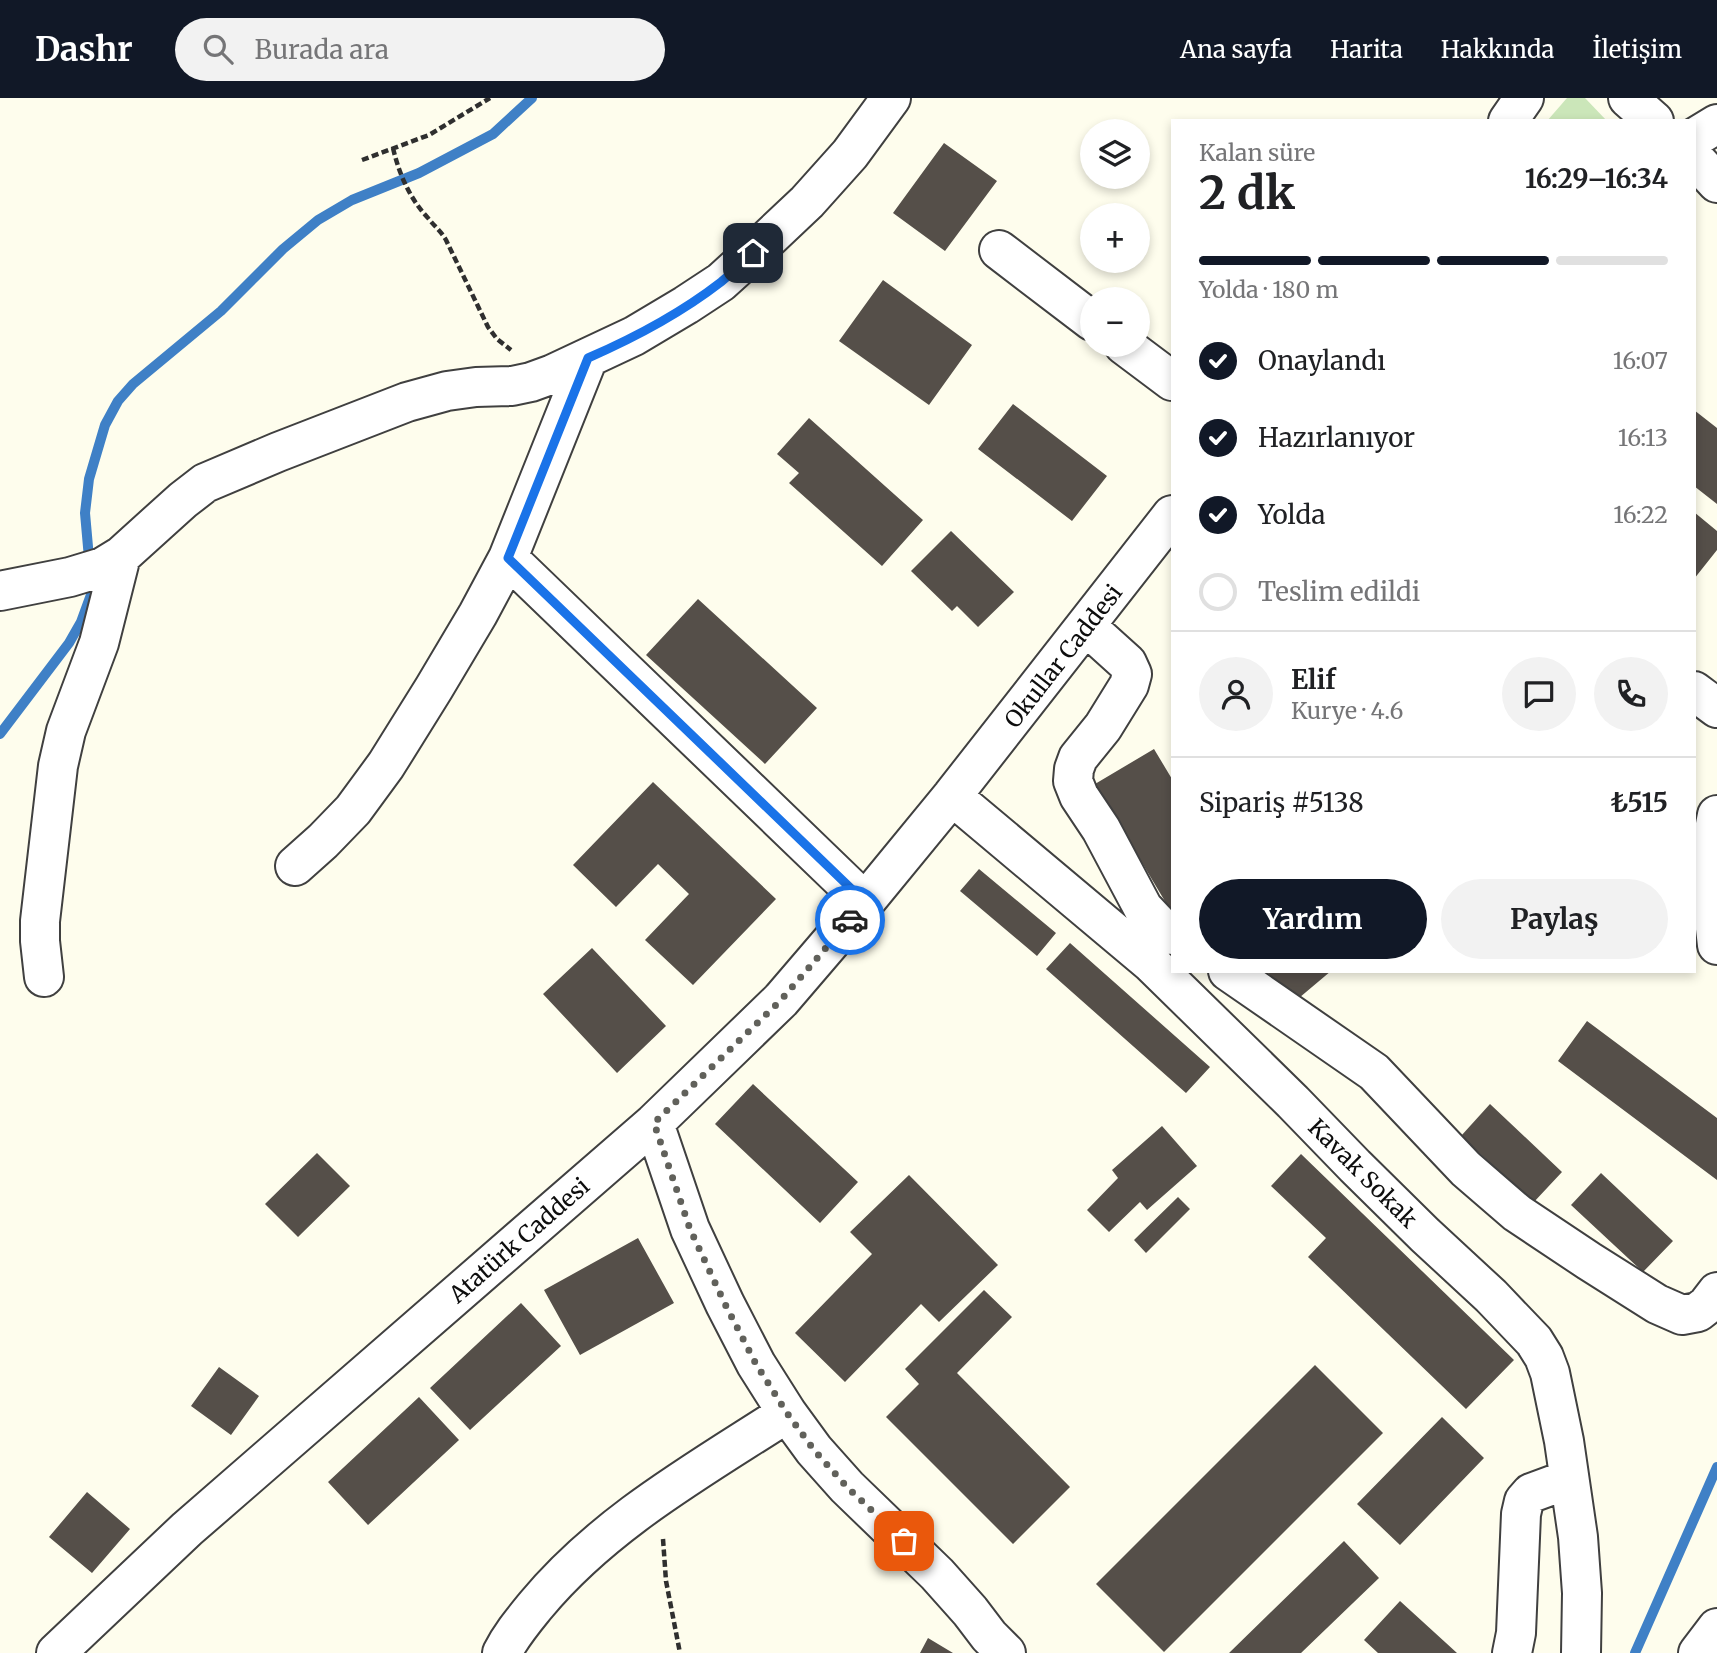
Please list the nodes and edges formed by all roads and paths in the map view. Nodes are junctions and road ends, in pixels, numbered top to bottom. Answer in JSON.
{"nodes":[{"id":1,"x":490,"y":98,"type":"edge"},
{"id":2,"x":891,"y":98,"type":"edge"},
{"id":3,"x":1524,"y":98,"type":"edge"},
{"id":4,"x":1628,"y":98,"type":"edge"},
{"id":5,"x":1509,"y":119,"type":"edge"},
{"id":6,"x":1652,"y":119,"type":"edge"},
{"id":7,"x":1717,"y":124,"type":"edge"},
{"id":8,"x":1696,"y":137,"type":"edge"},
{"id":9,"x":393,"y":148,"type":"junction"},
{"id":10,"x":362,"y":160,"type":"dead end"},
{"id":11,"x":1696,"y":160,"type":"edge"},
{"id":12,"x":1717,"y":183,"type":"edge"},
{"id":13,"x":999,"y":250,"type":"dead end"},
{"id":14,"x":1080,"y":312,"type":"edge"},
{"id":15,"x":1140,"y":357,"type":"edge"},
{"id":16,"x":588,"y":358,"type":"junction"},
{"id":17,"x":1171,"y":380,"type":"edge"},
{"id":18,"x":512,"y":386,"type":"junction"},
{"id":19,"x":1171,"y":516,"type":"edge"},
{"id":20,"x":508,"y":558,"type":"junction"},
{"id":21,"x":98,"y":567,"type":"junction"},
{"id":22,"x":0,"y":591,"type":"edge"},
{"id":23,"x":1086,"y":626,"type":"junction"},
{"id":24,"x":1696,"y":692,"type":"edge"},
{"id":25,"x":1717,"y":708,"type":"edge"},
{"id":26,"x":952,"y":796,"type":"junction"},
{"id":27,"x":1717,"y":815,"type":"edge"},
{"id":28,"x":295,"y":866,"type":"dead end"},
{"id":29,"x":865,"y":902,"type":"junction"},
{"id":30,"x":1171,"y":934,"type":"edge"},
{"id":31,"x":1717,"y":946,"type":"edge"},
{"id":32,"x":1231,"y":973,"type":"edge"},
{"id":33,"x":44,"y":977,"type":"dead end"},
{"id":34,"x":654,"y":1123,"type":"junction"},
{"id":35,"x":1717,"y":1292,"type":"edge"},
{"id":36,"x":787,"y":1413,"type":"junction"},
{"id":37,"x":1569,"y":1479,"type":"junction"},
{"id":38,"x":660,"y":1496,"type":"junction"},
{"id":39,"x":1717,"y":1628,"type":"edge"},
{"id":40,"x":56,"y":1653,"type":"edge"},
{"id":41,"x":502,"y":1653,"type":"edge"},
{"id":42,"x":680,"y":1653,"type":"edge"},
{"id":43,"x":1006,"y":1653,"type":"edge"},
{"id":44,"x":1513,"y":1653,"type":"edge"},
{"id":45,"x":1581,"y":1653,"type":"edge"},
{"id":46,"x":1698,"y":1653,"type":"edge"}],
"edges":[{"from":1,"to":9,"type":"path"},
{"from":2,"to":16,"type":"street"},
{"from":3,"to":5,"type":"street"},
{"from":4,"to":6,"type":"street"},
{"from":7,"to":8,"type":"street"},
{"from":9,"to":10,"type":"path"},
{"from":9,"to":18,"type":"path"},
{"from":11,"to":12,"type":"street"},
{"from":13,"to":14,"type":"street"},
{"from":15,"to":17,"type":"street"},
{"from":16,"to":18,"type":"street"},
{"from":16,"to":20,"type":"street"},
{"from":18,"to":21,"type":"street"},
{"from":19,"to":23,"type":"street","name":"Okullar Caddesi"},
{"from":20,"to":28,"type":"street"},
{"from":20,"to":29,"type":"street"},
{"from":21,"to":22,"type":"street"},
{"from":21,"to":33,"type":"street"},
{"from":23,"to":26,"type":"street","name":"Okullar Caddesi"},
{"from":23,"to":30,"type":"street"},
{"from":24,"to":25,"type":"street"},
{"from":26,"to":29,"type":"street","name":"Atatürk Caddesi"},
{"from":26,"to":37,"type":"street","name":"Kavak Sokak"},
{"from":27,"to":31,"type":"street"},
{"from":29,"to":34,"type":"street","name":"Atatürk Caddesi"},
{"from":32,"to":35,"type":"street"},
{"from":34,"to":36,"type":"street"},
{"from":34,"to":40,"type":"street","name":"Atatürk Caddesi"},
{"from":36,"to":38,"type":"street"},
{"from":36,"to":43,"type":"street"},
{"from":37,"to":44,"type":"street"},
{"from":37,"to":45,"type":"street","name":"Kavak Sokak"},
{"from":38,"to":41,"type":"street"},
{"from":38,"to":42,"type":"path"},
{"from":39,"to":46,"type":"street"}]}
